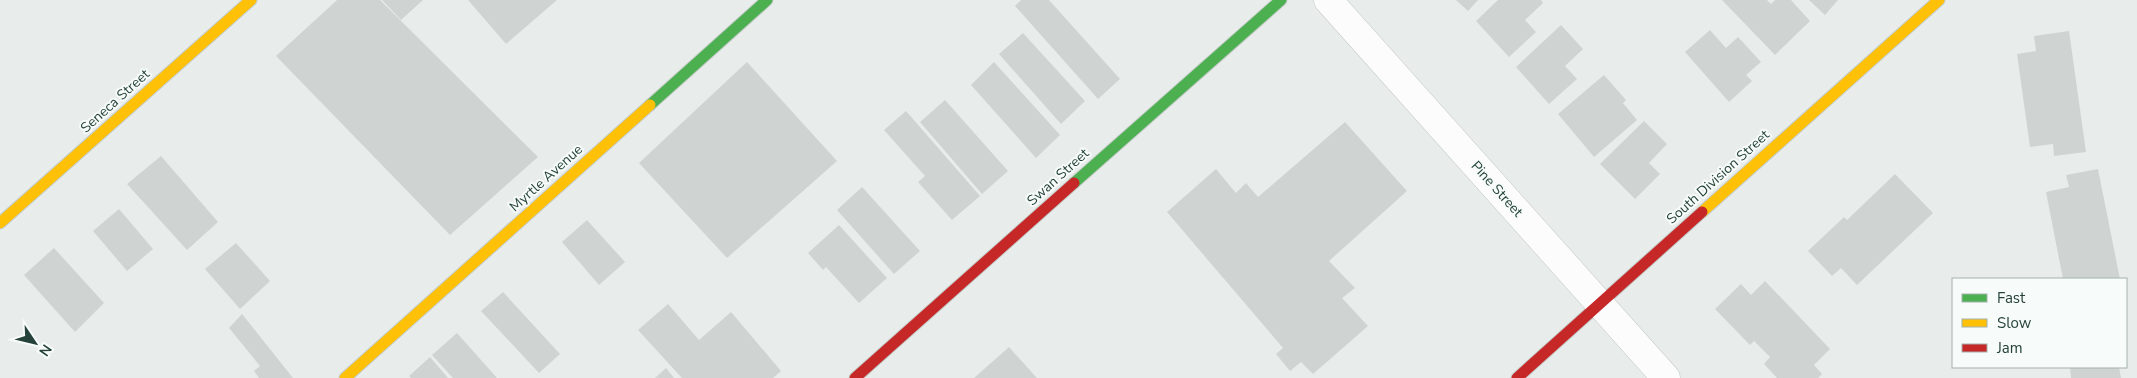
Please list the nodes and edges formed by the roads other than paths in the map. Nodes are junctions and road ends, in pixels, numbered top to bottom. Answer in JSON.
{"nodes":[{"id":1,"x":251,"y":0,"type":"edge"},
{"id":2,"x":767,"y":0,"type":"edge"},
{"id":3,"x":1281,"y":0,"type":"edge"},
{"id":4,"x":1328,"y":0,"type":"edge"},
{"id":5,"x":1939,"y":0,"type":"edge"},
{"id":6,"x":1,"y":221,"type":"edge"},
{"id":7,"x":1600,"y":304,"type":"junction"},
{"id":8,"x":345,"y":378,"type":"edge"},
{"id":9,"x":855,"y":378,"type":"edge"},
{"id":10,"x":1518,"y":378,"type":"edge"},
{"id":11,"x":1666,"y":378,"type":"edge"}],
"edges":[{"from":1,"to":6,"type":"street","name":"Seneca Street"},
{"from":2,"to":8,"type":"street","name":"Myrtle Avenue"},
{"from":3,"to":9,"type":"street","name":"Swan Street"},
{"from":4,"to":7,"type":"street","name":"Pine Street"},
{"from":5,"to":7,"type":"street","name":"South Division Street"},
{"from":7,"to":10,"type":"street","name":"South Division Street"},
{"from":7,"to":11,"type":"street","name":"Pine Street"}]}
